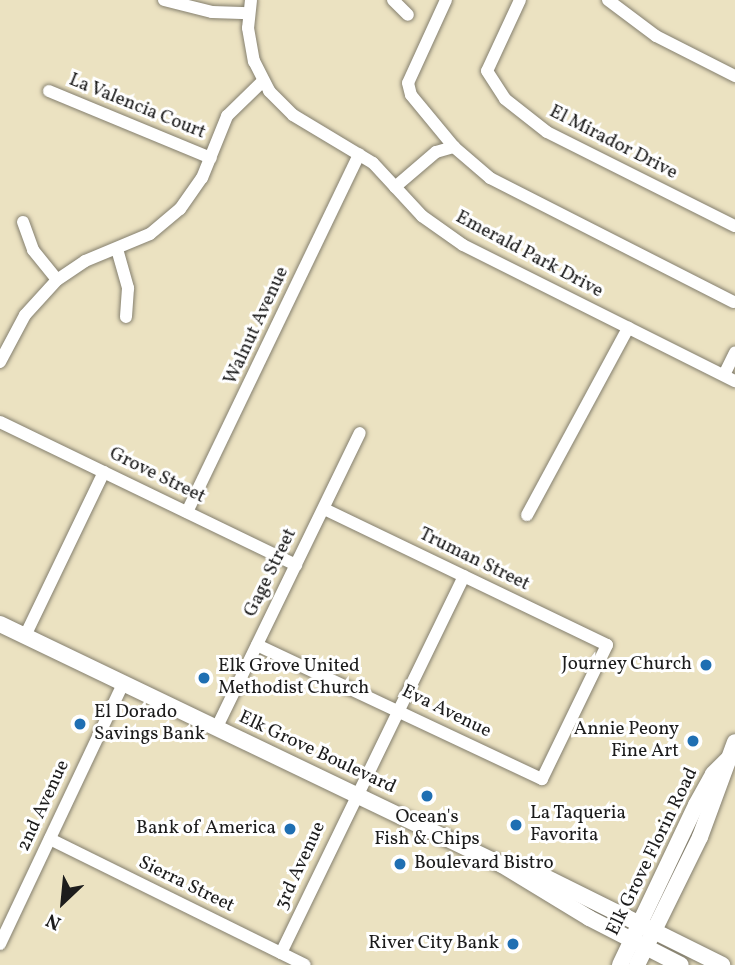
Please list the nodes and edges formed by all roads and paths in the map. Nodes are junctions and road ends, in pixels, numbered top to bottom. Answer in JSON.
{"nodes":[{"id":1,"x":164,"y":0,"type":"edge"},
{"id":2,"x":393,"y":0,"type":"edge"},
{"id":3,"x":446,"y":0,"type":"edge"},
{"id":4,"x":520,"y":0,"type":"edge"},
{"id":5,"x":608,"y":0,"type":"edge"},
{"id":6,"x":250,"y":6,"type":"edge"},
{"id":7,"x":408,"y":15,"type":"dead end"},
{"id":8,"x":735,"y":76,"type":"edge"},
{"id":9,"x":263,"y":82,"type":"junction"},
{"id":10,"x":49,"y":91,"type":"dead end"},
{"id":11,"x":454,"y":147,"type":"junction"},
{"id":12,"x":359,"y":154,"type":"junction"},
{"id":13,"x":211,"y":158,"type":"junction"},
{"id":14,"x":395,"y":187,"type":"junction"},
{"id":15,"x":23,"y":222,"type":"dead end"},
{"id":16,"x":735,"y":226,"type":"edge"},
{"id":17,"x":117,"y":249,"type":"junction"},
{"id":18,"x":57,"y":280,"type":"junction"},
{"id":19,"x":733,"y":302,"type":"dead end"},
{"id":20,"x":126,"y":317,"type":"dead end"},
{"id":21,"x":628,"y":328,"type":"junction"},
{"id":22,"x":735,"y":352,"type":"edge"},
{"id":23,"x":0,"y":362,"type":"edge"},
{"id":24,"x":729,"y":378,"type":"edge"},
{"id":25,"x":0,"y":422,"type":"edge"},
{"id":26,"x":360,"y":433,"type":"dead end"},
{"id":27,"x":104,"y":472,"type":"junction"},
{"id":28,"x":324,"y":509,"type":"junction"},
{"id":29,"x":187,"y":512,"type":"junction"},
{"id":30,"x":527,"y":515,"type":"dead end"},
{"id":31,"x":296,"y":565,"type":"junction"},
{"id":32,"x":464,"y":576,"type":"junction"},
{"id":33,"x":0,"y":624,"type":"edge"},
{"id":34,"x":25,"y":636,"type":"junction"},
{"id":35,"x":257,"y":645,"type":"junction"},
{"id":36,"x":123,"y":684,"type":"junction"},
{"id":37,"x":397,"y":710,"type":"junction"},
{"id":38,"x":216,"y":729,"type":"junction"},
{"id":39,"x":735,"y":743,"type":"edge"},
{"id":40,"x":542,"y":779,"type":"joint"},
{"id":41,"x":355,"y":794,"type":"junction"},
{"id":42,"x":50,"y":839,"type":"junction"},
{"id":43,"x":502,"y":865,"type":"junction"},
{"id":44,"x":648,"y":927,"type":"junction"},
{"id":45,"x":0,"y":944,"type":"edge"},
{"id":46,"x":639,"y":944,"type":"junction"},
{"id":47,"x":282,"y":953,"type":"junction"},
{"id":48,"x":305,"y":965,"type":"edge"},
{"id":49,"x":620,"y":965,"type":"edge"},
{"id":50,"x":637,"y":965,"type":"edge"},
{"id":51,"x":681,"y":965,"type":"edge"},
{"id":52,"x":722,"y":965,"type":"edge"}],
"edges":[{"from":1,"to":6,"type":"street"},
{"from":2,"to":7,"type":"street"},
{"from":3,"to":11,"type":"street"},
{"from":4,"to":16,"type":"street","name":"El Mirador Drive"},
{"from":5,"to":8,"type":"street"},
{"from":6,"to":9,"type":"street","name":"Emerald Park Drive"},
{"from":9,"to":12,"type":"street","name":"Emerald Park Drive"},
{"from":9,"to":13,"type":"street"},
{"from":10,"to":13,"type":"street","name":"La Valencia Court"},
{"from":11,"to":14,"type":"street"},
{"from":11,"to":19,"type":"street"},
{"from":12,"to":14,"type":"street","name":"Emerald Park Drive"},
{"from":12,"to":29,"type":"street","name":"Walnut Avenue"},
{"from":13,"to":17,"type":"street"},
{"from":14,"to":21,"type":"street","name":"Emerald Park Drive"},
{"from":15,"to":18,"type":"street"},
{"from":17,"to":18,"type":"street"},
{"from":17,"to":20,"type":"street"},
{"from":18,"to":23,"type":"street"},
{"from":21,"to":24,"type":"street","name":"Emerald Park Drive"},
{"from":21,"to":30,"type":"street"},
{"from":22,"to":24,"type":"street"},
{"from":25,"to":27,"type":"street","name":"Grove Street"},
{"from":26,"to":28,"type":"street","name":"Gage Street"},
{"from":27,"to":29,"type":"street","name":"Grove Street"},
{"from":27,"to":34,"type":"street"},
{"from":28,"to":31,"type":"street","name":"Gage Street"},
{"from":28,"to":32,"type":"street","name":"Truman Street"},
{"from":29,"to":31,"type":"street","name":"Grove Street"},
{"from":31,"to":35,"type":"street","name":"Gage Street"},
{"from":32,"to":37,"type":"street","name":"3rd Avenue"},
{"from":32,"to":40,"type":"street","name":"Truman Street"},
{"from":33,"to":34,"type":"main road","name":"Elk Grove Boulevard"},
{"from":34,"to":36,"type":"main road","name":"Elk Grove Boulevard"},
{"from":35,"to":37,"type":"street","name":"Eva Avenue"},
{"from":35,"to":38,"type":"street","name":"Gage Street"},
{"from":36,"to":38,"type":"main road","name":"Elk Grove Boulevard"},
{"from":36,"to":42,"type":"street","name":"2nd Avenue"},
{"from":37,"to":40,"type":"street","name":"Eva Avenue"},
{"from":37,"to":41,"type":"street","name":"3rd Avenue"},
{"from":38,"to":41,"type":"main road","name":"Elk Grove Boulevard"},
{"from":39,"to":44,"type":"main road","name":"Elk Grove Florin Road"},
{"from":41,"to":43,"type":"main road","name":"Elk Grove Boulevard"},
{"from":41,"to":47,"type":"street","name":"3rd Avenue"},
{"from":42,"to":45,"type":"street","name":"2nd Avenue"},
{"from":42,"to":47,"type":"street","name":"Sierra Street"},
{"from":43,"to":44,"type":"main road","name":"Elk Grove Boulevard"},
{"from":43,"to":46,"type":"main road","name":"Elk Grove Boulevard"},
{"from":44,"to":46,"type":"main road","name":"Elk Grove Florin Road"},
{"from":44,"to":52,"type":"main road","name":"Elk Grove Boulevard"},
{"from":46,"to":49,"type":"main road","name":"Elk Grove Florin Road"},
{"from":46,"to":50,"type":"main road","name":"Elk Grove Florin Road"},
{"from":46,"to":51,"type":"main road","name":"Elk Grove Boulevard"},
{"from":47,"to":48,"type":"street","name":"Sierra Street"}]}
